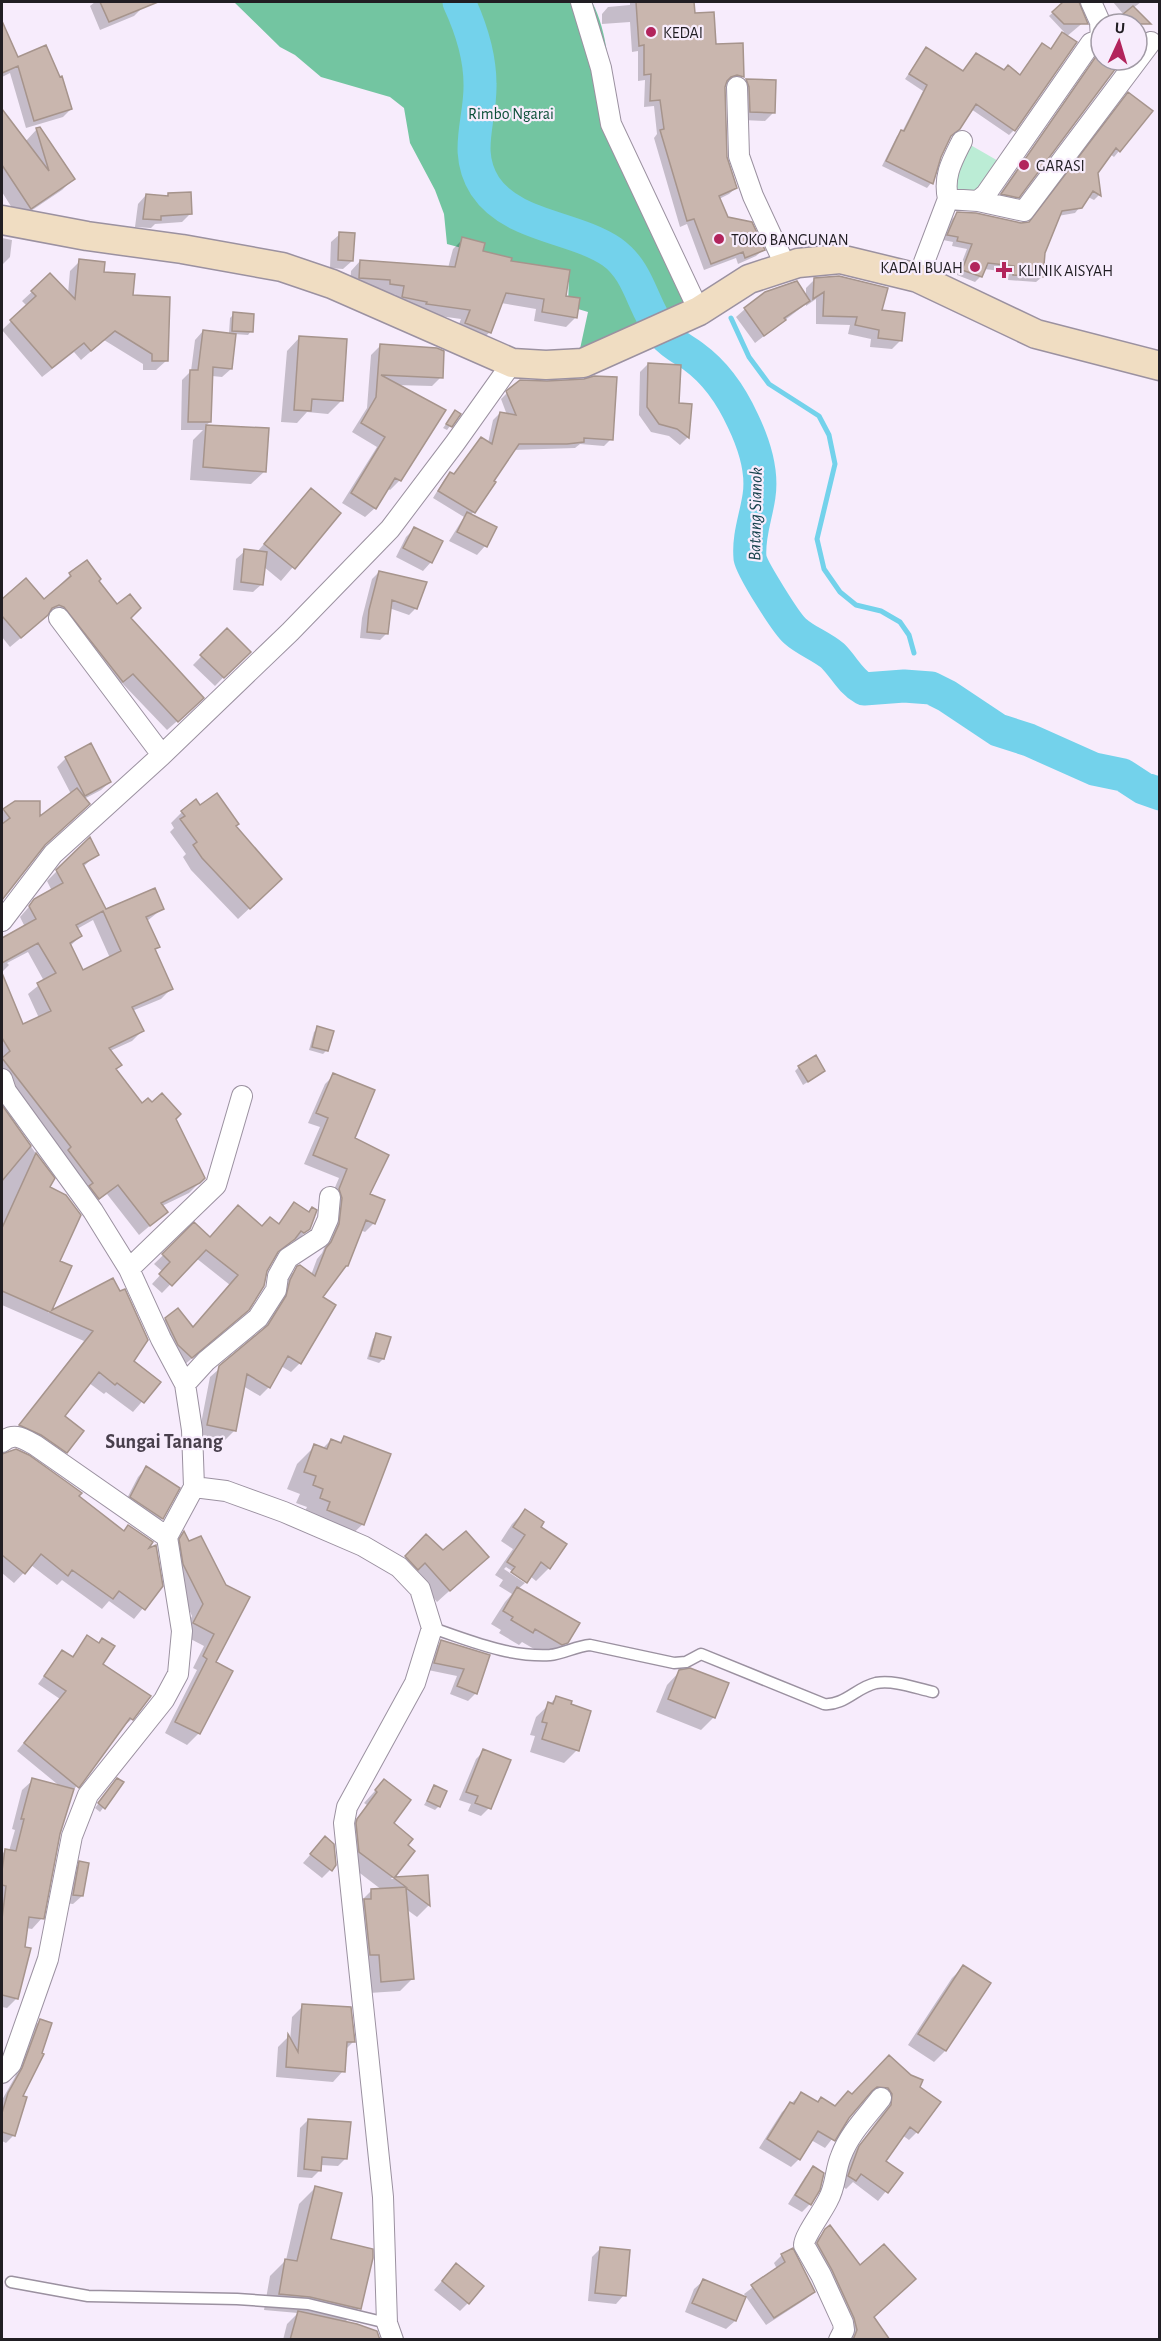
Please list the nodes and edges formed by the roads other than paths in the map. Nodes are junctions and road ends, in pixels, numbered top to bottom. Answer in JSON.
{"nodes":[{"id":1,"x":581,"y":2,"type":"edge"},
{"id":2,"x":1089,"y":46,"type":"edge"},
{"id":3,"x":1127,"y":72,"type":"edge"},
{"id":4,"x":737,"y":87,"type":"dead end"},
{"id":5,"x":962,"y":141,"type":"dead end"},
{"id":6,"x":948,"y":199,"type":"junction"},
{"id":7,"x":978,"y":201,"type":"junction"},
{"id":8,"x":2,"y":220,"type":"edge"},
{"id":9,"x":786,"y":267,"type":"junction"},
{"id":10,"x":918,"y":278,"type":"junction"},
{"id":11,"x":699,"y":312,"type":"junction"},
{"id":12,"x":512,"y":363,"type":"junction"},
{"id":13,"x":1160,"y":366,"type":"edge"},
{"id":14,"x":59,"y":618,"type":"dead end"},
{"id":15,"x":162,"y":755,"type":"junction"},
{"id":16,"x":2,"y":921,"type":"edge"},
{"id":17,"x":2,"y":1079,"type":"edge"},
{"id":18,"x":242,"y":1096,"type":"dead end"},
{"id":19,"x":330,"y":1197,"type":"dead end"},
{"id":20,"x":129,"y":1269,"type":"junction"},
{"id":21,"x":185,"y":1384,"type":"junction"},
{"id":22,"x":2,"y":1442,"type":"edge"},
{"id":23,"x":194,"y":1487,"type":"junction"},
{"id":24,"x":167,"y":1537,"type":"junction"},
{"id":25,"x":432,"y":1628,"type":"junction"},
{"id":26,"x":933,"y":1692,"type":"dead end"},
{"id":27,"x":2,"y":2073,"type":"edge"},
{"id":28,"x":881,"y":2098,"type":"dead end"},
{"id":29,"x":11,"y":2282,"type":"dead end"},
{"id":30,"x":390,"y":2332,"type":"edge"},
{"id":31,"x":839,"y":2340,"type":"edge"}],
"edges":[{"from":1,"to":11,"type":"street"},
{"from":2,"to":7,"type":"street"},
{"from":3,"to":7,"type":"street"},
{"from":4,"to":9,"type":"street"},
{"from":5,"to":6,"type":"street"},
{"from":6,"to":7,"type":"street"},
{"from":6,"to":10,"type":"street"},
{"from":8,"to":12,"type":"main road"},
{"from":9,"to":10,"type":"main road"},
{"from":9,"to":11,"type":"main road"},
{"from":10,"to":13,"type":"main road"},
{"from":11,"to":12,"type":"main road"},
{"from":12,"to":15,"type":"street"},
{"from":14,"to":15,"type":"street"},
{"from":15,"to":16,"type":"street"},
{"from":17,"to":20,"type":"street"},
{"from":18,"to":20,"type":"street"},
{"from":19,"to":21,"type":"street"},
{"from":20,"to":21,"type":"street"},
{"from":21,"to":23,"type":"street"},
{"from":22,"to":24,"type":"street"},
{"from":23,"to":24,"type":"street"},
{"from":23,"to":25,"type":"street"},
{"from":24,"to":27,"type":"street"},
{"from":25,"to":26,"type":"lane"},
{"from":25,"to":30,"type":"street"},
{"from":28,"to":31,"type":"street"},
{"from":29,"to":30,"type":"lane"}]}
